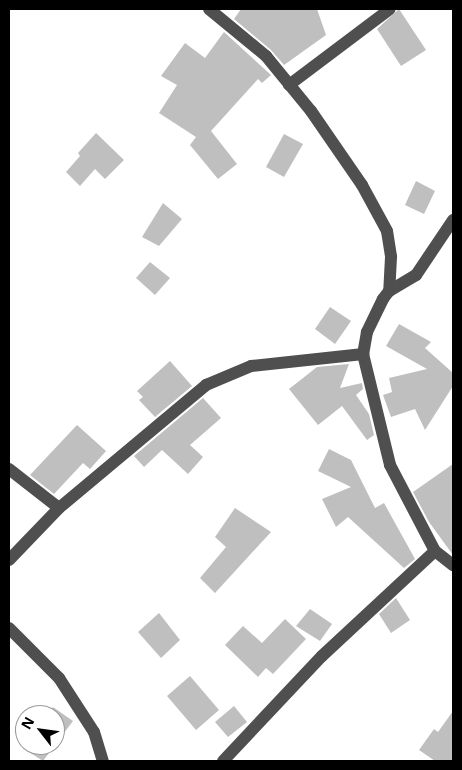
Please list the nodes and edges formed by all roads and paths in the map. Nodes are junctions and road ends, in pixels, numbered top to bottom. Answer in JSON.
{"nodes":[{"id":1,"x":209,"y":9,"type":"edge"},
{"id":2,"x":390,"y":9,"type":"edge"},
{"id":3,"x":289,"y":85,"type":"junction"},
{"id":4,"x":453,"y":220,"type":"edge"},
{"id":5,"x":388,"y":291,"type":"junction"},
{"id":6,"x":363,"y":354,"type":"junction"},
{"id":7,"x":9,"y":469,"type":"edge"},
{"id":8,"x":59,"y":508,"type":"junction"},
{"id":9,"x":435,"y":551,"type":"junction"},
{"id":10,"x":9,"y":560,"type":"edge"},
{"id":11,"x":453,"y":565,"type":"edge"},
{"id":12,"x":9,"y":628,"type":"edge"},
{"id":13,"x":103,"y":761,"type":"edge"},
{"id":14,"x":223,"y":761,"type":"edge"}],
"edges":[{"from":1,"to":3,"type":"street"},
{"from":2,"to":3,"type":"street"},
{"from":3,"to":5,"type":"street"},
{"from":4,"to":5,"type":"street"},
{"from":5,"to":6,"type":"street"},
{"from":6,"to":8,"type":"street"},
{"from":6,"to":9,"type":"street"},
{"from":7,"to":8,"type":"street"},
{"from":8,"to":10,"type":"street"},
{"from":9,"to":11,"type":"street"},
{"from":9,"to":14,"type":"street"},
{"from":12,"to":13,"type":"street"}]}
